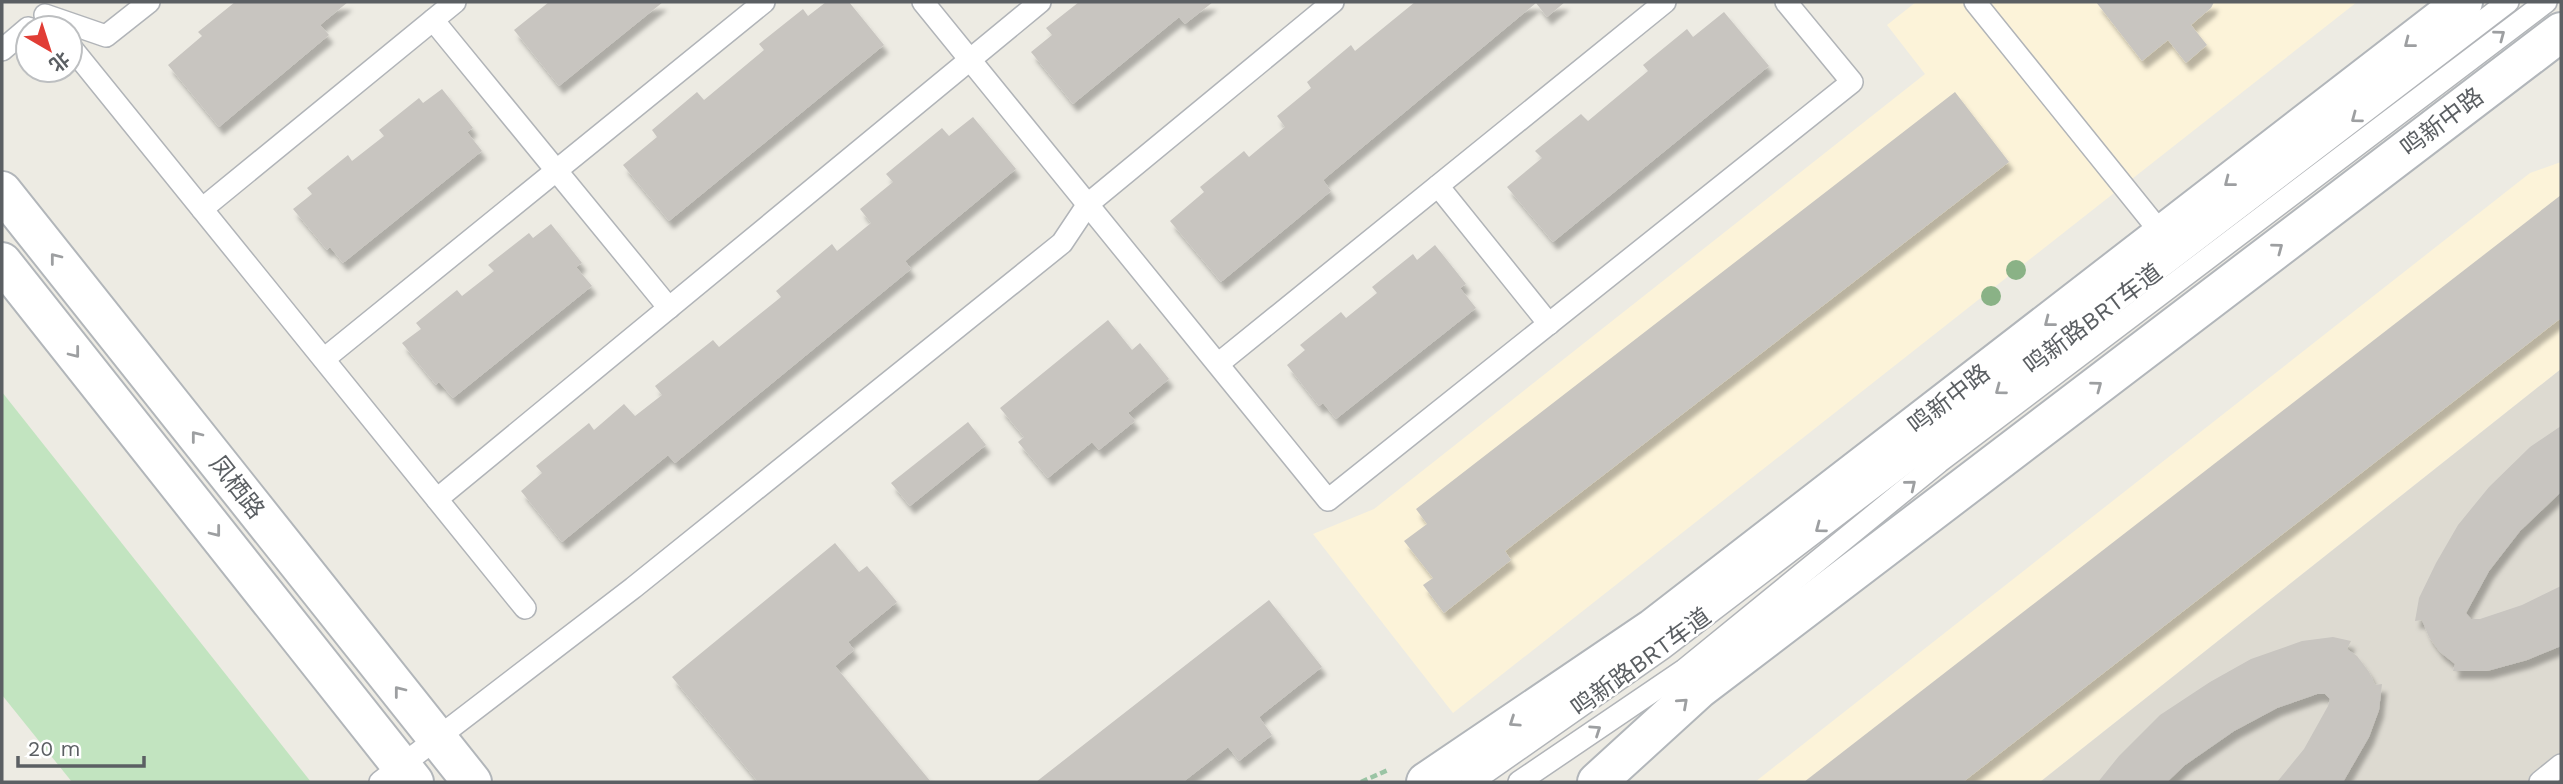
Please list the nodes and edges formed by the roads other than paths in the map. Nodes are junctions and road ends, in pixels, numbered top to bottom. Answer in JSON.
{"nodes":[{"id":1,"x":149,"y":2,"type":"edge"},
{"id":2,"x":455,"y":2,"type":"edge"},
{"id":3,"x":764,"y":2,"type":"edge"},
{"id":4,"x":923,"y":2,"type":"edge"},
{"id":5,"x":1040,"y":2,"type":"edge"},
{"id":6,"x":1333,"y":2,"type":"edge"},
{"id":7,"x":1665,"y":2,"type":"edge"},
{"id":8,"x":1786,"y":2,"type":"edge"},
{"id":9,"x":1975,"y":2,"type":"edge"},
{"id":10,"x":2463,"y":2,"type":"edge"},
{"id":11,"x":2508,"y":2,"type":"edge"},
{"id":12,"x":2546,"y":2,"type":"edge"},
{"id":13,"x":433,"y":20,"type":"junction"},
{"id":14,"x":84,"y":30,"type":"edge"},
{"id":15,"x":2561,"y":32,"type":"edge"},
{"id":16,"x":970,"y":60,"type":"junction"},
{"id":17,"x":84,"y":63,"type":"edge"},
{"id":18,"x":557,"y":170,"type":"junction"},
{"id":19,"x":1437,"y":186,"type":"junction"},
{"id":20,"x":2,"y":191,"type":"edge"},
{"id":21,"x":1087,"y":204,"type":"junction"},
{"id":22,"x":202,"y":209,"type":"junction"},
{"id":23,"x":2162,"y":234,"type":"junction"},
{"id":24,"x":2,"y":262,"type":"edge"},
{"id":25,"x":669,"y":308,"type":"junction"},
{"id":26,"x":1549,"y":324,"type":"junction"},
{"id":27,"x":324,"y":359,"type":"junction"},
{"id":28,"x":1218,"y":364,"type":"junction"},
{"id":29,"x":437,"y":499,"type":"junction"},
{"id":30,"x":526,"y":608,"type":"dead end"},
{"id":31,"x":437,"y":738,"type":"junction"},
{"id":32,"x":2561,"y":765,"type":"edge"},
{"id":33,"x":399,"y":777,"type":"edge"},
{"id":34,"x":472,"y":782,"type":"edge"},
{"id":35,"x":1426,"y":782,"type":"edge"},
{"id":36,"x":1472,"y":782,"type":"edge"},
{"id":37,"x":1519,"y":782,"type":"edge"},
{"id":38,"x":1597,"y":782,"type":"edge"},
{"id":39,"x":2540,"y":782,"type":"edge"}],
"edges":[{"from":1,"to":14,"type":"lane"},
{"from":2,"to":13,"type":"lane"},
{"from":3,"to":18,"type":"lane"},
{"from":4,"to":16,"type":"lane"},
{"from":5,"to":16,"type":"lane"},
{"from":6,"to":21,"type":"lane"},
{"from":7,"to":19,"type":"lane"},
{"from":8,"to":26,"type":"lane"},
{"from":9,"to":23,"type":"lane"},
{"from":10,"to":23,"type":"main road","name":"鸣新中路","one_way":true},
{"from":11,"to":36,"type":"lane","name":"鸣新路BRT车道","one_way":true},
{"from":37,"to":12,"type":"lane","name":"鸣新路BRT车道","one_way":true},
{"from":13,"to":18,"type":"lane"},
{"from":13,"to":22,"type":"lane"},
{"from":38,"to":15,"type":"main road","name":"鸣新中路","one_way":true},
{"from":16,"to":21,"type":"lane"},
{"from":16,"to":25,"type":"lane"},
{"from":17,"to":22,"type":"lane"},
{"from":18,"to":25,"type":"lane"},
{"from":18,"to":27,"type":"lane"},
{"from":19,"to":26,"type":"lane"},
{"from":19,"to":28,"type":"lane"},
{"from":31,"to":20,"type":"main road","name":"凤栖路","one_way":true},
{"from":21,"to":28,"type":"lane"},
{"from":21,"to":31,"type":"lane"},
{"from":22,"to":27,"type":"lane"},
{"from":23,"to":35,"type":"main road","name":"鸣新中路","one_way":true},
{"from":24,"to":33,"type":"main road","name":"凤栖路","one_way":true},
{"from":25,"to":29,"type":"lane"},
{"from":26,"to":28,"type":"lane"},
{"from":27,"to":29,"type":"lane"},
{"from":29,"to":30,"type":"lane"},
{"from":31,"to":33,"type":"lane"},
{"from":31,"to":34,"type":"main road","name":"凤栖路"},
{"from":32,"to":39,"type":"lane"}]}
